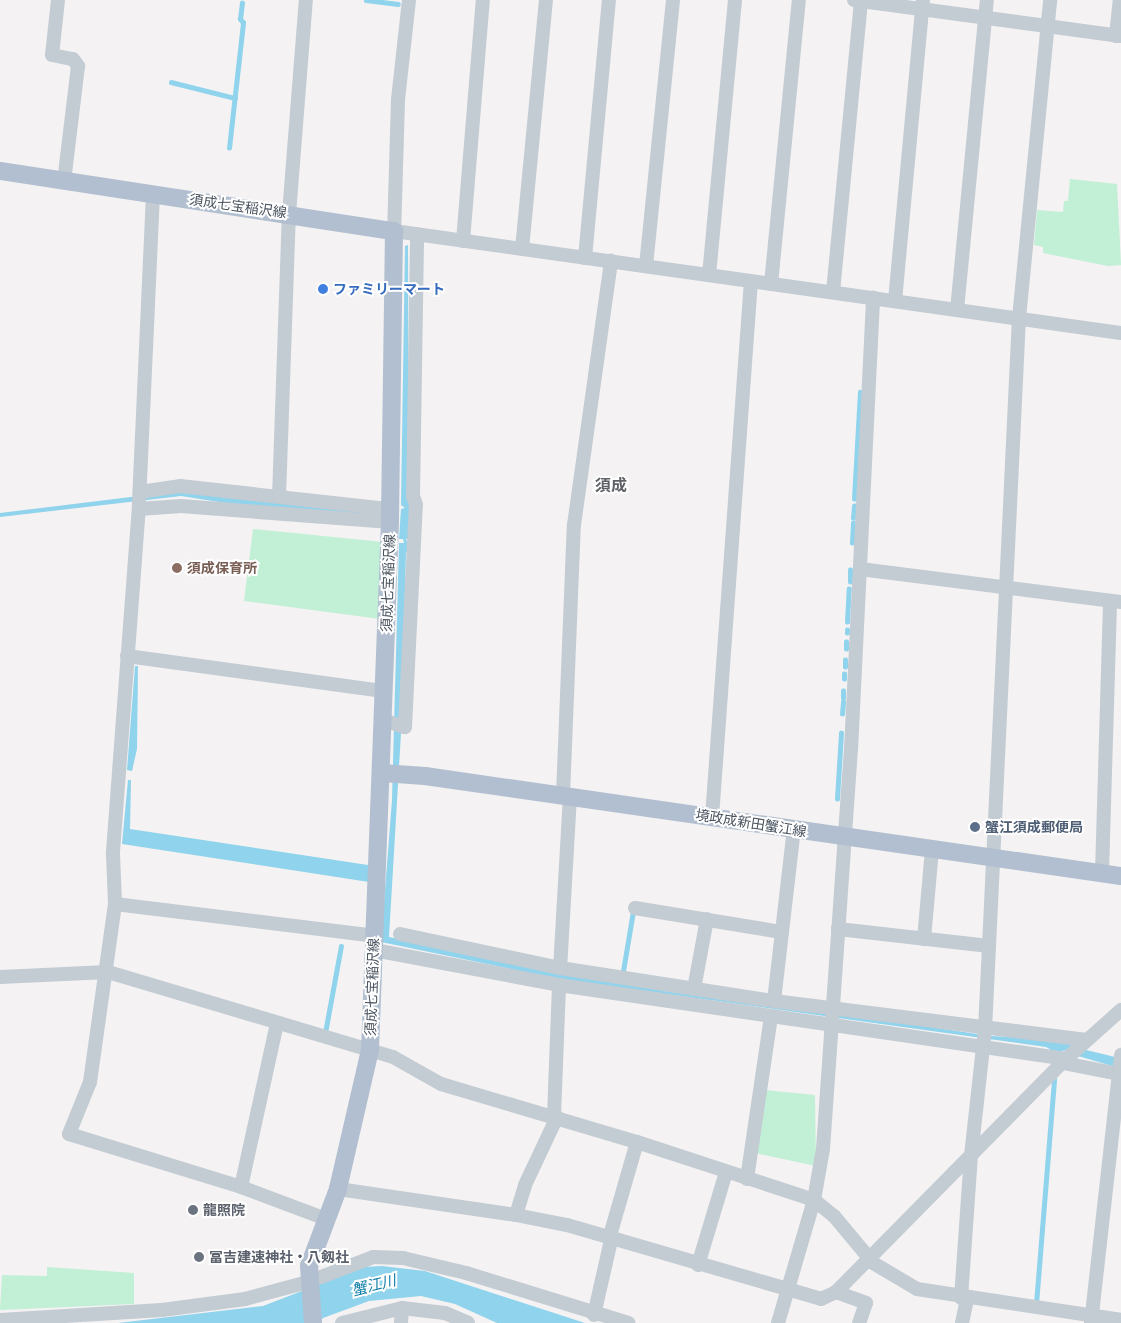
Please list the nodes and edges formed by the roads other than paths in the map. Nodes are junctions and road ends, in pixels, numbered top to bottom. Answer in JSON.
{"nodes":[{"id":1,"x":58,"y":0,"type":"edge"},
{"id":2,"x":306,"y":0,"type":"edge"},
{"id":3,"x":409,"y":0,"type":"edge"},
{"id":4,"x":483,"y":0,"type":"edge"},
{"id":5,"x":546,"y":0,"type":"edge"},
{"id":6,"x":609,"y":0,"type":"edge"},
{"id":7,"x":672,"y":0,"type":"edge"},
{"id":8,"x":735,"y":0,"type":"edge"},
{"id":9,"x":799,"y":0,"type":"edge"},
{"id":10,"x":859,"y":0,"type":"edge"},
{"id":11,"x":987,"y":0,"type":"edge"},
{"id":12,"x":1050,"y":0,"type":"edge"},
{"id":13,"x":1120,"y":0,"type":"edge"},
{"id":14,"x":923,"y":5,"type":"edge"},
{"id":15,"x":985,"y":19,"type":"junction"},
{"id":16,"x":1047,"y":28,"type":"junction"},
{"id":17,"x":1118,"y":36,"type":"edge"},
{"id":18,"x":0,"y":171,"type":"edge"},
{"id":19,"x":64,"y":180,"type":"junction"},
{"id":20,"x":153,"y":194,"type":"junction"},
{"id":21,"x":289,"y":214,"type":"junction"},
{"id":22,"x":394,"y":231,"type":"junction"},
{"id":23,"x":417,"y":234,"type":"junction"},
{"id":24,"x":463,"y":240,"type":"junction"},
{"id":25,"x":522,"y":249,"type":"junction"},
{"id":26,"x":585,"y":258,"type":"junction"},
{"id":27,"x":611,"y":261,"type":"junction"},
{"id":28,"x":646,"y":266,"type":"junction"},
{"id":29,"x":709,"y":275,"type":"junction"},
{"id":30,"x":751,"y":281,"type":"junction"},
{"id":31,"x":772,"y":284,"type":"junction"},
{"id":32,"x":833,"y":292,"type":"junction"},
{"id":33,"x":873,"y":298,"type":"junction"},
{"id":34,"x":895,"y":301,"type":"junction"},
{"id":35,"x":957,"y":310,"type":"junction"},
{"id":36,"x":1019,"y":318,"type":"junction"},
{"id":37,"x":1121,"y":334,"type":"edge"},
{"id":38,"x":279,"y":497,"type":"junction"},
{"id":39,"x":140,"y":500,"type":"junction"},
{"id":40,"x":390,"y":515,"type":"junction"},
{"id":41,"x":860,"y":569,"type":"junction"},
{"id":42,"x":1007,"y":588,"type":"junction"},
{"id":43,"x":401,"y":599,"type":"junction"},
{"id":44,"x":1116,"y":601,"type":"edge"},
{"id":45,"x":128,"y":656,"type":"junction"},
{"id":46,"x":384,"y":691,"type":"junction"},
{"id":47,"x":393,"y":723,"type":"junction"},
{"id":48,"x":392,"y":774,"type":"junction"},
{"id":49,"x":566,"y":795,"type":"junction"},
{"id":50,"x":712,"y":816,"type":"junction"},
{"id":51,"x":794,"y":829,"type":"junction"},
{"id":52,"x":844,"y":837,"type":"junction"},
{"id":53,"x":932,"y":849,"type":"junction"},
{"id":54,"x":994,"y":857,"type":"junction"},
{"id":55,"x":1102,"y":873,"type":"junction"},
{"id":56,"x":1121,"y":876,"type":"edge"},
{"id":57,"x":115,"y":904,"type":"junction"},
{"id":58,"x":635,"y":908,"type":"dead end"},
{"id":59,"x":707,"y":919,"type":"junction"},
{"id":60,"x":838,"y":929,"type":"junction"},
{"id":61,"x":782,"y":932,"type":"junction"},
{"id":62,"x":400,"y":934,"type":"dead end"},
{"id":63,"x":924,"y":939,"type":"junction"},
{"id":64,"x":374,"y":943,"type":"junction"},
{"id":65,"x":989,"y":946,"type":"junction"},
{"id":66,"x":560,"y":968,"type":"junction"},
{"id":67,"x":108,"y":972,"type":"junction"},
{"id":68,"x":0,"y":977,"type":"edge"},
{"id":69,"x":559,"y":985,"type":"junction"},
{"id":70,"x":694,"y":989,"type":"junction"},
{"id":71,"x":774,"y":1001,"type":"junction"},
{"id":72,"x":1121,"y":1010,"type":"edge"},
{"id":73,"x":771,"y":1017,"type":"junction"},
{"id":74,"x":832,"y":1017,"type":"junction"},
{"id":75,"x":277,"y":1022,"type":"junction"},
{"id":76,"x":983,"y":1039,"type":"junction"},
{"id":77,"x":1085,"y":1042,"type":"junction"},
{"id":78,"x":370,"y":1050,"type":"junction"},
{"id":79,"x":1121,"y":1055,"type":"edge"},
{"id":80,"x":1067,"y":1059,"type":"junction"},
{"id":81,"x":1120,"y":1072,"type":"edge"},
{"id":82,"x":555,"y":1116,"type":"junction"},
{"id":83,"x":637,"y":1142,"type":"junction"},
{"id":84,"x":971,"y":1156,"type":"junction"},
{"id":85,"x":726,"y":1172,"type":"junction"},
{"id":86,"x":747,"y":1179,"type":"junction"},
{"id":87,"x":241,"y":1187,"type":"junction"},
{"id":88,"x":338,"y":1189,"type":"junction"},
{"id":89,"x":814,"y":1200,"type":"junction"},
{"id":90,"x":516,"y":1214,"type":"junction"},
{"id":91,"x":326,"y":1219,"type":"junction"},
{"id":92,"x":610,"y":1239,"type":"junction"},
{"id":93,"x":869,"y":1259,"type":"junction"},
{"id":94,"x":698,"y":1265,"type":"junction"},
{"id":95,"x":308,"y":1283,"type":"junction"},
{"id":96,"x":787,"y":1289,"type":"junction"},
{"id":97,"x":836,"y":1292,"type":"junction"},
{"id":98,"x":964,"y":1298,"type":"junction"},
{"id":99,"x":402,"y":1308,"type":"junction"},
{"id":100,"x":594,"y":1315,"type":"junction"},
{"id":101,"x":0,"y":1320,"type":"edge"},
{"id":102,"x":1091,"y":1320,"type":"edge"},
{"id":103,"x":1121,"y":1320,"type":"edge"},
{"id":104,"x":313,"y":1323,"type":"edge"},
{"id":105,"x":342,"y":1323,"type":"edge"},
{"id":106,"x":401,"y":1323,"type":"edge"},
{"id":107,"x":468,"y":1323,"type":"edge"},
{"id":108,"x":629,"y":1323,"type":"edge"},
{"id":109,"x":778,"y":1323,"type":"edge"},
{"id":110,"x":859,"y":1323,"type":"edge"},
{"id":111,"x":962,"y":1323,"type":"edge"}],
"edges":[{"from":1,"to":19,"type":"street"},
{"from":2,"to":21,"type":"street"},
{"from":3,"to":22,"type":"street"},
{"from":4,"to":24,"type":"street"},
{"from":5,"to":25,"type":"street"},
{"from":6,"to":26,"type":"street"},
{"from":7,"to":28,"type":"street"},
{"from":8,"to":29,"type":"street"},
{"from":9,"to":31,"type":"street"},
{"from":10,"to":14,"type":"street"},
{"from":10,"to":32,"type":"street"},
{"from":11,"to":15,"type":"street"},
{"from":12,"to":16,"type":"street"},
{"from":13,"to":17,"type":"street"},
{"from":14,"to":15,"type":"street"},
{"from":14,"to":34,"type":"street"},
{"from":15,"to":16,"type":"street"},
{"from":15,"to":35,"type":"street"},
{"from":16,"to":17,"type":"street"},
{"from":16,"to":36,"type":"street"},
{"from":18,"to":19,"type":"main road","name":"須成七宝稲沢線"},
{"from":19,"to":20,"type":"main road","name":"須成七宝稲沢線"},
{"from":20,"to":21,"type":"main road","name":"須成七宝稲沢線"},
{"from":20,"to":39,"type":"street"},
{"from":21,"to":22,"type":"main road","name":"須成七宝稲沢線"},
{"from":21,"to":38,"type":"street"},
{"from":22,"to":23,"type":"street"},
{"from":22,"to":40,"type":"main road","name":"須成七宝稲沢線"},
{"from":23,"to":24,"type":"street"},
{"from":23,"to":43,"type":"street"},
{"from":24,"to":25,"type":"street"},
{"from":25,"to":26,"type":"street"},
{"from":26,"to":27,"type":"street"},
{"from":27,"to":28,"type":"street"},
{"from":27,"to":49,"type":"street"},
{"from":28,"to":29,"type":"street"},
{"from":29,"to":30,"type":"street"},
{"from":30,"to":31,"type":"street"},
{"from":30,"to":50,"type":"street"},
{"from":31,"to":32,"type":"street"},
{"from":32,"to":33,"type":"street"},
{"from":33,"to":34,"type":"street"},
{"from":33,"to":41,"type":"street"},
{"from":34,"to":35,"type":"street"},
{"from":35,"to":36,"type":"street"},
{"from":36,"to":37,"type":"street"},
{"from":36,"to":42,"type":"street"},
{"from":38,"to":39,"type":"street"},
{"from":38,"to":40,"type":"street"},
{"from":39,"to":40,"type":"street"},
{"from":39,"to":45,"type":"street"},
{"from":40,"to":43,"type":"main road","name":"須成七宝稲沢線"},
{"from":41,"to":42,"type":"street"},
{"from":41,"to":52,"type":"street"},
{"from":42,"to":44,"type":"street"},
{"from":42,"to":54,"type":"street"},
{"from":43,"to":46,"type":"main road","name":"須成七宝稲沢線"},
{"from":43,"to":47,"type":"street"},
{"from":44,"to":55,"type":"street"},
{"from":45,"to":46,"type":"street"},
{"from":45,"to":57,"type":"street"},
{"from":46,"to":47,"type":"main road","name":"須成七宝稲沢線"},
{"from":47,"to":48,"type":"main road","name":"須成七宝稲沢線"},
{"from":48,"to":49,"type":"main road","name":"境政成新田蟹江線"},
{"from":48,"to":64,"type":"main road","name":"須成七宝稲沢線"},
{"from":49,"to":50,"type":"main road","name":"境政成新田蟹江線"},
{"from":49,"to":66,"type":"street"},
{"from":50,"to":51,"type":"main road","name":"境政成新田蟹江線"},
{"from":51,"to":52,"type":"main road","name":"境政成新田蟹江線"},
{"from":51,"to":61,"type":"street"},
{"from":52,"to":53,"type":"main road","name":"境政成新田蟹江線"},
{"from":52,"to":60,"type":"street"},
{"from":53,"to":54,"type":"main road","name":"境政成新田蟹江線"},
{"from":53,"to":63,"type":"street"},
{"from":54,"to":55,"type":"main road","name":"境政成新田蟹江線"},
{"from":54,"to":65,"type":"street"},
{"from":55,"to":56,"type":"main road","name":"境政成新田蟹江線"},
{"from":57,"to":64,"type":"street"},
{"from":57,"to":67,"type":"street"},
{"from":58,"to":59,"type":"street"},
{"from":59,"to":61,"type":"street"},
{"from":59,"to":70,"type":"street"},
{"from":60,"to":63,"type":"street"},
{"from":60,"to":74,"type":"street"},
{"from":61,"to":71,"type":"street"},
{"from":62,"to":66,"type":"street"},
{"from":63,"to":65,"type":"street"},
{"from":64,"to":69,"type":"street"},
{"from":64,"to":78,"type":"main road","name":"須成七宝稲沢線"},
{"from":65,"to":76,"type":"street"},
{"from":66,"to":70,"type":"street"},
{"from":67,"to":68,"type":"street"},
{"from":67,"to":75,"type":"street"},
{"from":67,"to":87,"type":"street"},
{"from":69,"to":73,"type":"street"},
{"from":69,"to":82,"type":"street"},
{"from":70,"to":71,"type":"street"},
{"from":71,"to":74,"type":"street"},
{"from":72,"to":77,"type":"street"},
{"from":73,"to":74,"type":"street"},
{"from":73,"to":86,"type":"street"},
{"from":74,"to":76,"type":"street"},
{"from":74,"to":89,"type":"street"},
{"from":75,"to":78,"type":"street"},
{"from":75,"to":87,"type":"street"},
{"from":76,"to":77,"type":"street"},
{"from":76,"to":80,"type":"street"},
{"from":76,"to":84,"type":"street"},
{"from":77,"to":80,"type":"street"},
{"from":78,"to":82,"type":"street"},
{"from":78,"to":88,"type":"main road","name":"須成七宝稲沢線"},
{"from":79,"to":81,"type":"street"},
{"from":80,"to":81,"type":"street"},
{"from":80,"to":84,"type":"street"},
{"from":81,"to":102,"type":"street"},
{"from":82,"to":83,"type":"street"},
{"from":82,"to":90,"type":"street"},
{"from":83,"to":85,"type":"street"},
{"from":83,"to":92,"type":"street"},
{"from":84,"to":93,"type":"street"},
{"from":84,"to":98,"type":"street"},
{"from":85,"to":86,"type":"street"},
{"from":85,"to":94,"type":"street"},
{"from":86,"to":89,"type":"street"},
{"from":87,"to":91,"type":"street"},
{"from":88,"to":90,"type":"street"},
{"from":88,"to":91,"type":"main road","name":"須成七宝稲沢線"},
{"from":89,"to":93,"type":"street"},
{"from":89,"to":96,"type":"street"},
{"from":90,"to":92,"type":"street"},
{"from":91,"to":95,"type":"main road","name":"須成七宝稲沢線"},
{"from":92,"to":94,"type":"street"},
{"from":92,"to":100,"type":"street"},
{"from":93,"to":97,"type":"street"},
{"from":93,"to":98,"type":"street"},
{"from":94,"to":96,"type":"street"},
{"from":95,"to":100,"type":"street"},
{"from":95,"to":101,"type":"street"},
{"from":95,"to":104,"type":"main road","name":"須成七宝稲沢線"},
{"from":96,"to":97,"type":"street"},
{"from":96,"to":109,"type":"street"},
{"from":97,"to":110,"type":"street"},
{"from":98,"to":102,"type":"street"},
{"from":98,"to":111,"type":"street"},
{"from":99,"to":105,"type":"street"},
{"from":99,"to":106,"type":"street"},
{"from":99,"to":107,"type":"street"},
{"from":100,"to":108,"type":"street"},
{"from":102,"to":103,"type":"street"}]}
